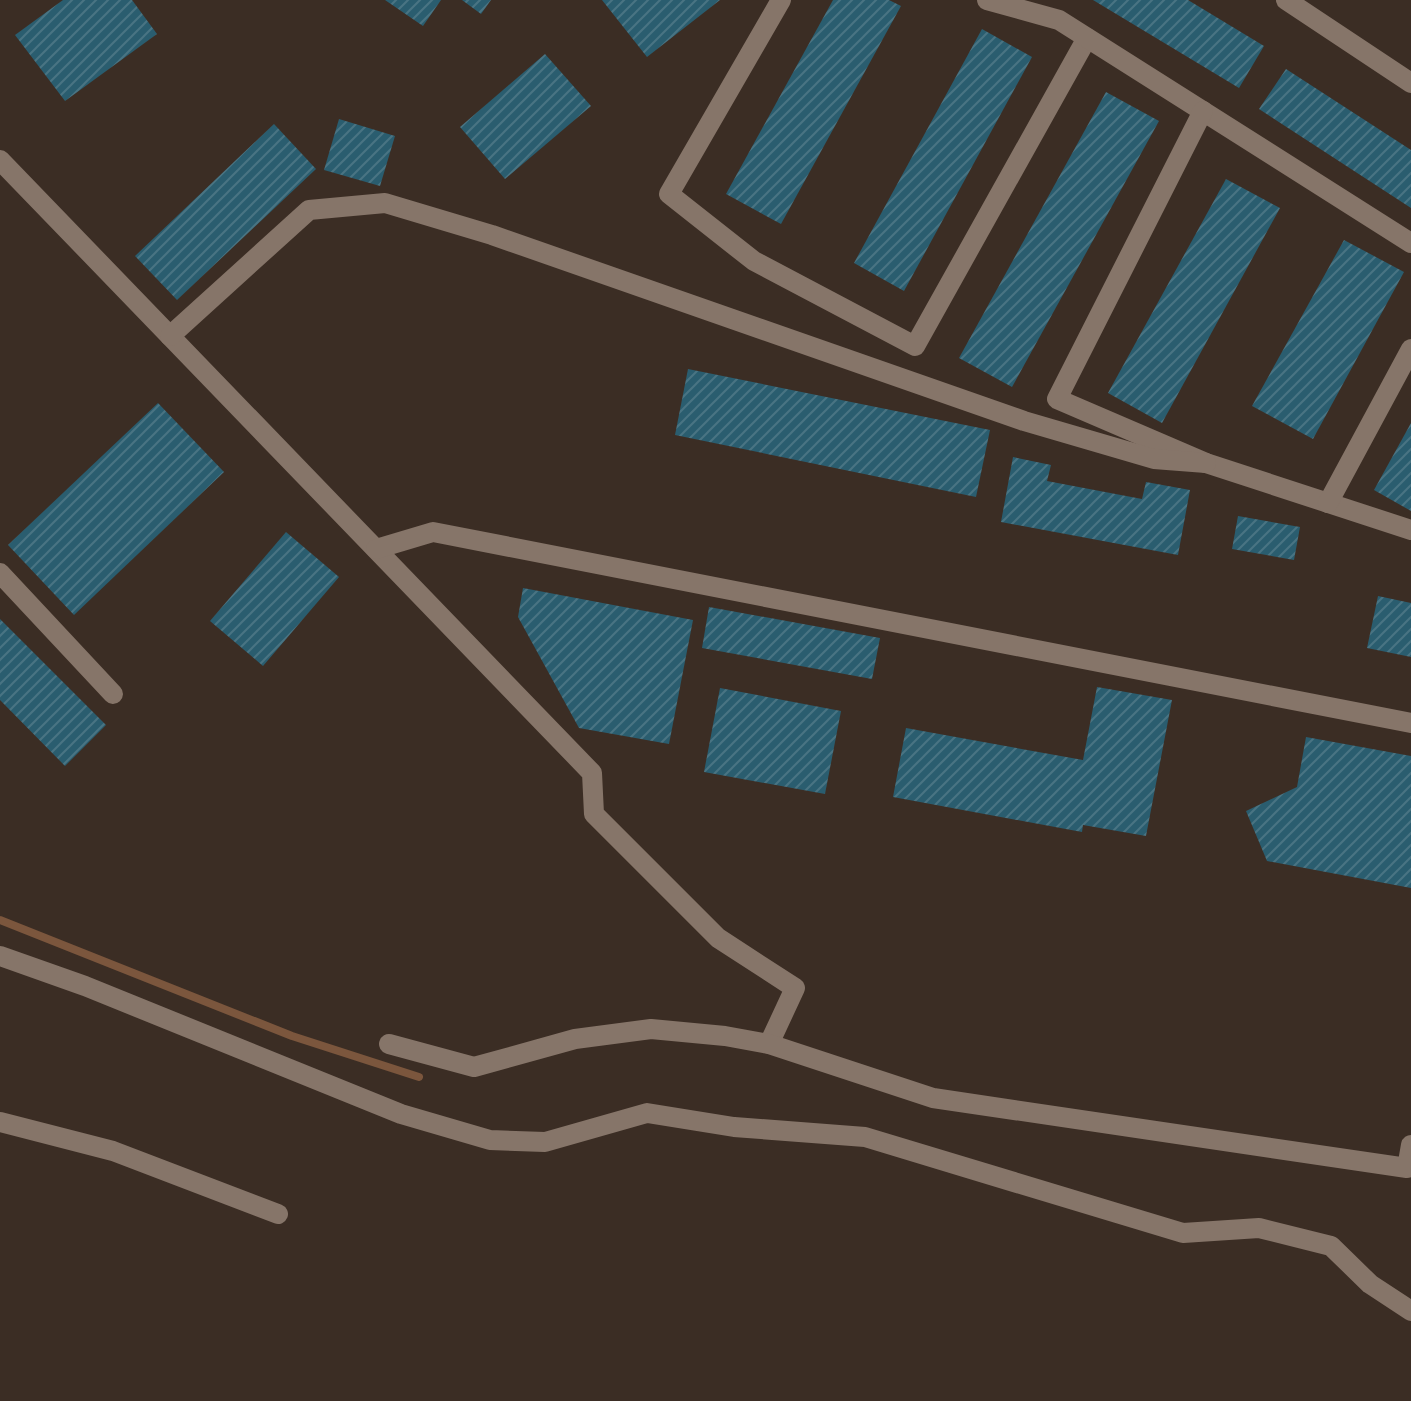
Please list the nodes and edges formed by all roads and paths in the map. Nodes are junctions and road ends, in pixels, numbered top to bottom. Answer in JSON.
{"nodes":[{"id":1,"x":781,"y":0,"type":"edge"},
{"id":2,"x":987,"y":0,"type":"edge"},
{"id":3,"x":1286,"y":0,"type":"edge"},
{"id":4,"x":1087,"y":38,"type":"junction"},
{"id":5,"x":1411,"y":83,"type":"edge"},
{"id":6,"x":1203,"y":111,"type":"junction"},
{"id":7,"x":0,"y":160,"type":"edge"},
{"id":8,"x":1411,"y":243,"type":"edge"},
{"id":9,"x":170,"y":336,"type":"junction"},
{"id":10,"x":1411,"y":349,"type":"edge"},
{"id":11,"x":1206,"y":463,"type":"junction"},
{"id":12,"x":1328,"y":503,"type":"junction"},
{"id":13,"x":1411,"y":530,"type":"edge"},
{"id":14,"x":376,"y":549,"type":"junction"},
{"id":15,"x":0,"y":573,"type":"edge"},
{"id":16,"x":113,"y":694,"type":"dead end"},
{"id":17,"x":1411,"y":723,"type":"edge"},
{"id":18,"x":0,"y":956,"type":"edge"},
{"id":19,"x":389,"y":1044,"type":"dead end"},
{"id":20,"x":769,"y":1044,"type":"junction"},
{"id":21,"x":0,"y":1122,"type":"edge"},
{"id":22,"x":1411,"y":1145,"type":"edge"},
{"id":23,"x":278,"y":1214,"type":"dead end"},
{"id":24,"x":1411,"y":1311,"type":"edge"}],
"edges":[{"from":1,"to":4,"type":"street"},
{"from":2,"to":4,"type":"street"},
{"from":3,"to":5,"type":"street"},
{"from":4,"to":6,"type":"street"},
{"from":6,"to":8,"type":"street"},
{"from":6,"to":11,"type":"street"},
{"from":7,"to":9,"type":"street"},
{"from":9,"to":11,"type":"street"},
{"from":9,"to":14,"type":"street"},
{"from":10,"to":12,"type":"street"},
{"from":11,"to":12,"type":"street"},
{"from":12,"to":13,"type":"street"},
{"from":14,"to":17,"type":"street"},
{"from":14,"to":20,"type":"street"},
{"from":15,"to":16,"type":"street"},
{"from":18,"to":24,"type":"street"},
{"from":19,"to":20,"type":"street"},
{"from":20,"to":22,"type":"street"},
{"from":21,"to":23,"type":"street"}]}
